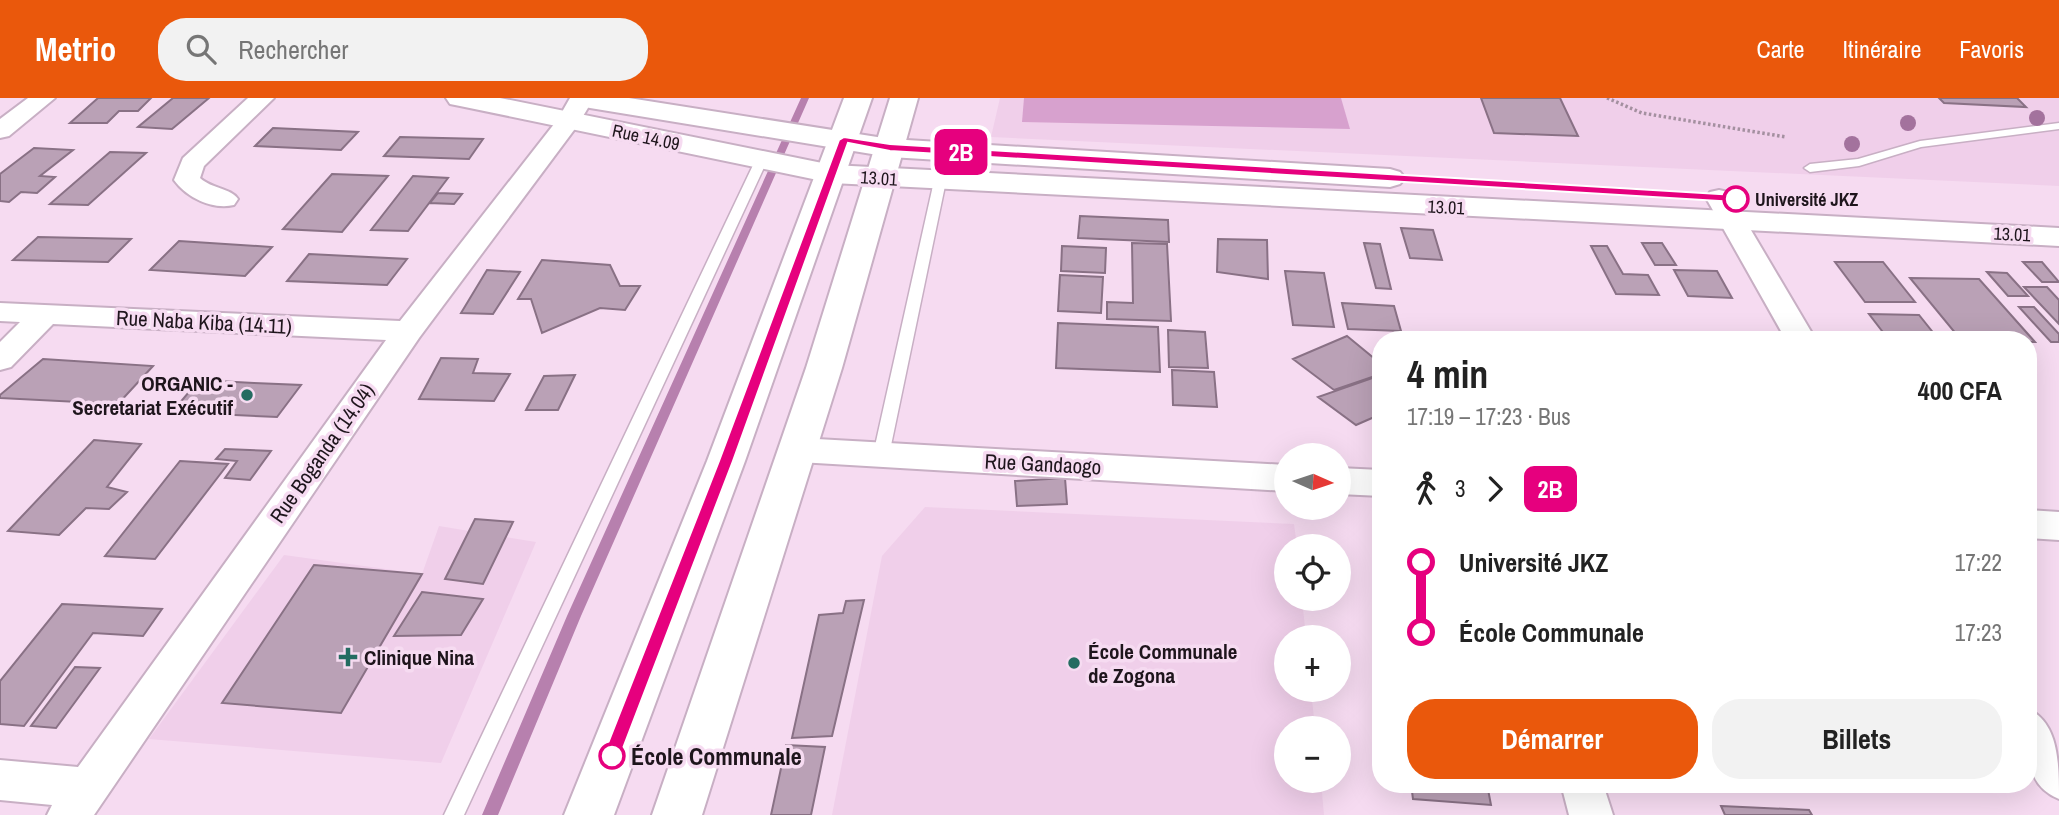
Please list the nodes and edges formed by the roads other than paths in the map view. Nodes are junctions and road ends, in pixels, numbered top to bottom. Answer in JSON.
{"nodes":[{"id":1,"x":43,"y":98,"type":"edge"},
{"id":2,"x":262,"y":98,"type":"edge"},
{"id":3,"x":460,"y":98,"type":"edge"},
{"id":4,"x":858,"y":98,"type":"edge"},
{"id":5,"x":904,"y":98,"type":"edge"},
{"id":6,"x":578,"y":104,"type":"edge"},
{"id":7,"x":2059,"y":126,"type":"edge"},
{"id":8,"x":0,"y":131,"type":"edge"},
{"id":9,"x":838,"y":157,"type":"junction"},
{"id":10,"x":761,"y":161,"type":"junction"},
{"id":11,"x":886,"y":163,"type":"junction"},
{"id":12,"x":1810,"y":168,"type":"dead end"},
{"id":13,"x":940,"y":181,"type":"junction"},
{"id":14,"x":225,"y":199,"type":"dead end"},
{"id":15,"x":1726,"y":209,"type":"junction"},
{"id":16,"x":2059,"y":217,"type":"edge"},
{"id":17,"x":2059,"y":237,"type":"edge"},
{"id":18,"x":0,"y":312,"type":"edge"},
{"id":19,"x":45,"y":315,"type":"junction"},
{"id":20,"x":408,"y":331,"type":"junction"},
{"id":21,"x":1796,"y":331,"type":"edge"},
{"id":22,"x":0,"y":360,"type":"edge"},
{"id":23,"x":799,"y":450,"type":"junction"},
{"id":24,"x":881,"y":455,"type":"junction"},
{"id":25,"x":1274,"y":477,"type":"edge"},
{"id":26,"x":1351,"y":482,"type":"edge"},
{"id":27,"x":1372,"y":483,"type":"edge"},
{"id":28,"x":2037,"y":525,"type":"edge"},
{"id":29,"x":2059,"y":526,"type":"edge"},
{"id":30,"x":2037,"y":742,"type":"edge"},
{"id":31,"x":2059,"y":779,"type":"edge"},
{"id":32,"x":0,"y":780,"type":"edge"},
{"id":33,"x":1585,"y":793,"type":"edge"},
{"id":34,"x":77,"y":802,"type":"edge"},
{"id":35,"x":454,"y":815,"type":"edge"},
{"id":36,"x":589,"y":815,"type":"edge"},
{"id":37,"x":677,"y":815,"type":"edge"},
{"id":38,"x":1591,"y":815,"type":"edge"}],
"edges":[{"from":1,"to":8,"type":"street"},
{"from":2,"to":14,"type":"street"},
{"from":3,"to":6,"type":"street","name":"Rue 14.09"},
{"from":4,"to":9,"type":"street"},
{"from":5,"to":11,"type":"street"},
{"from":6,"to":9,"type":"street","name":"Rue 14.09"},
{"from":6,"to":10,"type":"street","name":"Rue 14.09"},
{"from":6,"to":20,"type":"street","name":"Rue Boganda (14.04)"},
{"from":7,"to":12,"type":"lane"},
{"from":9,"to":10,"type":"street","name":"Rue 14.09"},
{"from":9,"to":11,"type":"street","name":"13.01"},
{"from":9,"to":36,"type":"street"},
{"from":10,"to":35,"type":"lane"},
{"from":11,"to":13,"type":"street","name":"13.01"},
{"from":11,"to":15,"type":"street","name":"13.01"},
{"from":11,"to":23,"type":"street"},
{"from":13,"to":15,"type":"street","name":"13.01"},
{"from":13,"to":24,"type":"lane"},
{"from":15,"to":16,"type":"street","name":"13.01"},
{"from":15,"to":17,"type":"street","name":"13.01"},
{"from":15,"to":21,"type":"street"},
{"from":18,"to":19,"type":"street","name":"Rue Naba Kiba (14.11)"},
{"from":19,"to":20,"type":"street","name":"Rue Naba Kiba (14.11)"},
{"from":19,"to":22,"type":"street"},
{"from":20,"to":34,"type":"street","name":"Rue Boganda (14.04)"},
{"from":23,"to":24,"type":"street","name":"Rue Gandaogo"},
{"from":23,"to":37,"type":"street"},
{"from":24,"to":25,"type":"street","name":"Rue Gandaogo"},
{"from":26,"to":27,"type":"street"},
{"from":28,"to":29,"type":"street"},
{"from":30,"to":31,"type":"street"},
{"from":32,"to":34,"type":"street"},
{"from":33,"to":38,"type":"street"}]}
